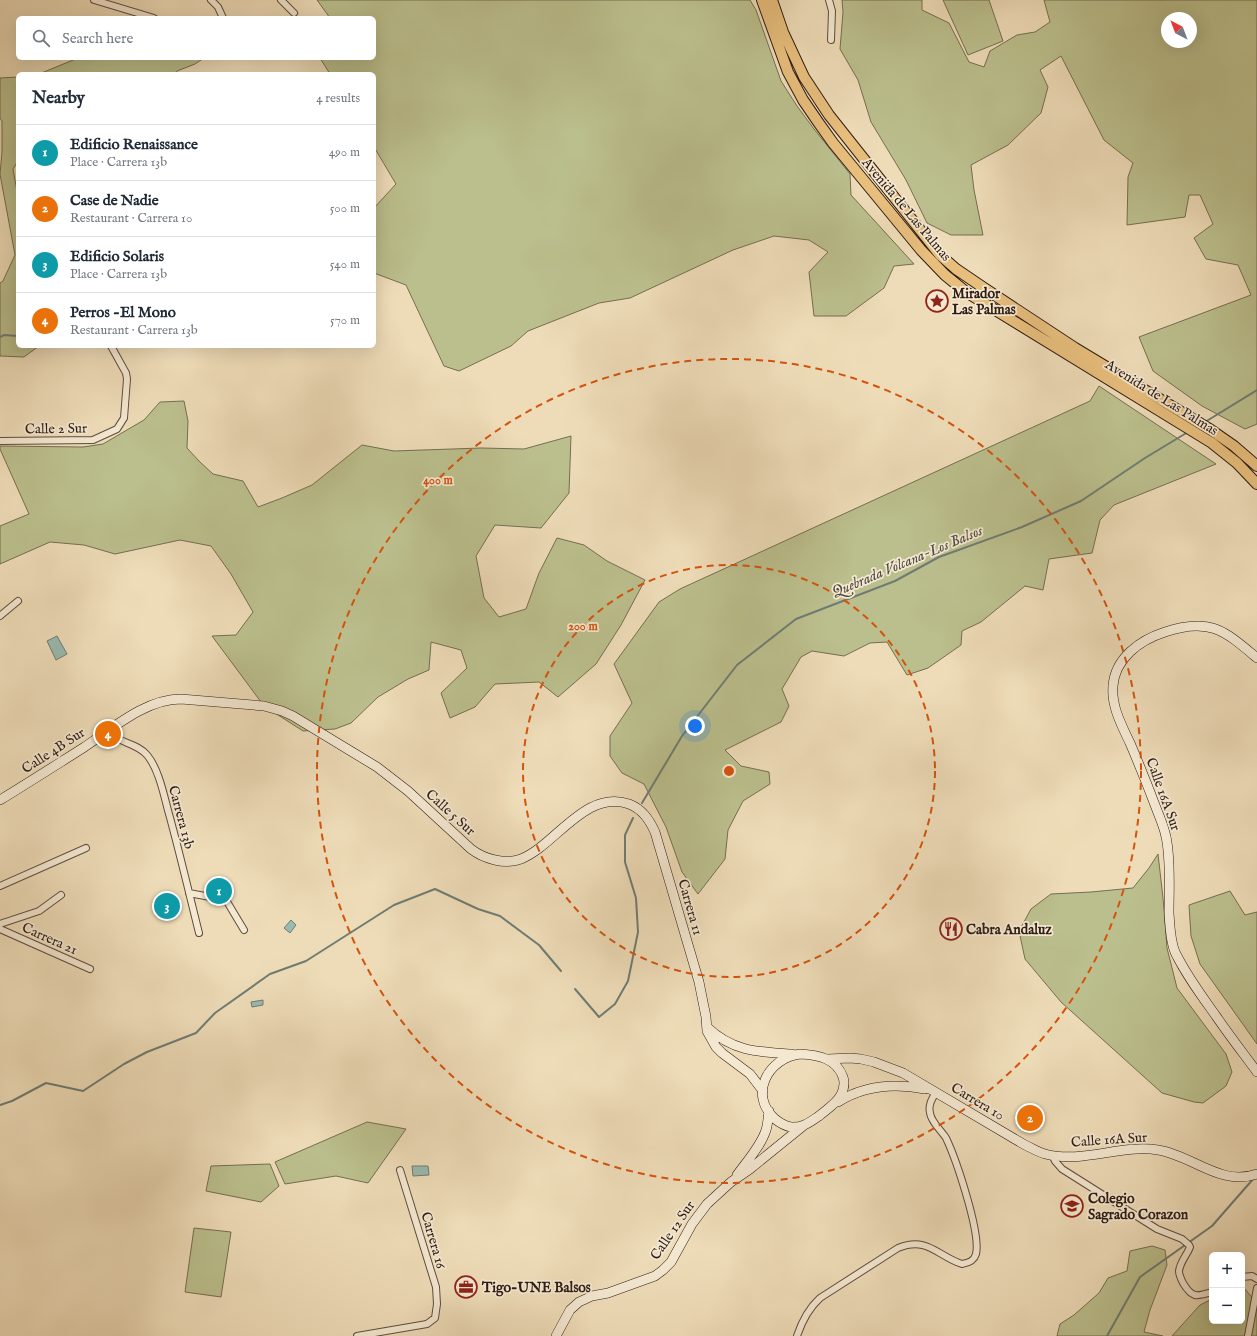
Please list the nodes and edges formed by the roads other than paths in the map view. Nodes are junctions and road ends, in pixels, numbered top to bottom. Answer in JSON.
{"nodes":[{"id":1,"x":94,"y":0,"type":"edge"},
{"id":2,"x":211,"y":0,"type":"edge"},
{"id":3,"x":281,"y":0,"type":"edge"},
{"id":4,"x":762,"y":0,"type":"edge"},
{"id":5,"x":772,"y":0,"type":"edge"},
{"id":6,"x":829,"y":0,"type":"edge"},
{"id":7,"x":294,"y":13,"type":"dead end"},
{"id":8,"x":147,"y":16,"type":"edge"},
{"id":9,"x":222,"y":16,"type":"edge"},
{"id":10,"x":831,"y":40,"type":"dead end"},
{"id":11,"x":112,"y":348,"type":"edge"},
{"id":12,"x":0,"y":441,"type":"edge"},
{"id":13,"x":1257,"y":466,"type":"edge"},
{"id":14,"x":1257,"y":484,"type":"edge"},
{"id":15,"x":18,"y":600,"type":"dead end"},
{"id":16,"x":0,"y":616,"type":"edge"},
{"id":17,"x":1257,"y":658,"type":"edge"},
{"id":18,"x":258,"y":706,"type":"joint"},
{"id":19,"x":108,"y":732,"type":"junction"},
{"id":20,"x":0,"y":800,"type":"edge"},
{"id":21,"x":631,"y":805,"type":"joint"},
{"id":22,"x":86,"y":848,"type":"dead end"},
{"id":23,"x":0,"y":886,"type":"edge"},
{"id":24,"x":189,"y":893,"type":"junction"},
{"id":25,"x":61,"y":895,"type":"dead end"},
{"id":26,"x":0,"y":924,"type":"edge"},
{"id":27,"x":0,"y":929,"type":"edge"},
{"id":28,"x":244,"y":930,"type":"dead end"},
{"id":29,"x":199,"y":933,"type":"dead end"},
{"id":30,"x":90,"y":969,"type":"dead end"},
{"id":31,"x":706,"y":1026,"type":"junction"},
{"id":32,"x":794,"y":1055,"type":"junction"},
{"id":33,"x":828,"y":1059,"type":"junction"},
{"id":34,"x":1257,"y":1072,"type":"edge"},
{"id":35,"x":763,"y":1091,"type":"junction"},
{"id":36,"x":933,"y":1091,"type":"junction"},
{"id":37,"x":833,"y":1105,"type":"junction"},
{"id":38,"x":769,"y":1111,"type":"junction"},
{"id":39,"x":803,"y":1126,"type":"junction"},
{"id":40,"x":1052,"y":1155,"type":"junction"},
{"id":41,"x":400,"y":1170,"type":"dead end"},
{"id":42,"x":1253,"y":1176,"type":"edge"},
{"id":43,"x":731,"y":1182,"type":"junction"},
{"id":44,"x":1245,"y":1277,"type":"edge"},
{"id":45,"x":1257,"y":1279,"type":"edge"},
{"id":46,"x":1257,"y":1288,"type":"edge"},
{"id":47,"x":1209,"y":1293,"type":"edge"},
{"id":48,"x":357,"y":1336,"type":"edge"},
{"id":49,"x":556,"y":1336,"type":"edge"},
{"id":50,"x":797,"y":1336,"type":"edge"},
{"id":51,"x":1248,"y":1336,"type":"edge"}],
"edges":[{"from":1,"to":8,"type":"street"},
{"from":2,"to":9,"type":"street"},
{"from":3,"to":7,"type":"street"},
{"from":4,"to":14,"type":"main road","name":"Avenida de Las Palmas"},
{"from":5,"to":13,"type":"main road","name":"Avenida de Las Palmas"},
{"from":6,"to":10,"type":"street"},
{"from":11,"to":12,"type":"street","name":"Calle 2 Sur"},
{"from":15,"to":16,"type":"street"},
{"from":17,"to":34,"type":"main road","name":"Calle 16A Sur"},
{"from":18,"to":19,"type":"main road","name":"Calle 4B Sur"},
{"from":18,"to":21,"type":"main road","name":"Calle 5 Sur"},
{"from":19,"to":20,"type":"main road","name":"Calle 4B Sur"},
{"from":19,"to":24,"type":"street","name":"Carrera 13b"},
{"from":21,"to":31,"type":"main road","name":"Carrera 11"},
{"from":22,"to":23,"type":"street"},
{"from":24,"to":28,"type":"street"},
{"from":24,"to":29,"type":"street","name":"Carrera 13b"},
{"from":25,"to":26,"type":"street"},
{"from":27,"to":30,"type":"street","name":"Carrera 21"},
{"from":31,"to":32,"type":"main road"},
{"from":31,"to":35,"type":"main road","name":"Carrera 11"},
{"from":32,"to":33,"type":"main road"},
{"from":32,"to":35,"type":"main road"},
{"from":33,"to":36,"type":"main road","name":"Carrera 10"},
{"from":33,"to":37,"type":"main road"},
{"from":35,"to":38,"type":"main road"},
{"from":36,"to":37,"type":"main road","name":"Carrera 10"},
{"from":36,"to":40,"type":"main road","name":"Carrera 10"},
{"from":36,"to":50,"type":"street"},
{"from":37,"to":39,"type":"main road"},
{"from":38,"to":39,"type":"main road"},
{"from":38,"to":43,"type":"main road","name":"Calle 12 Sur"},
{"from":39,"to":43,"type":"main road","name":"Calle 12 Sur"},
{"from":40,"to":42,"type":"main road","name":"Calle 16A Sur"},
{"from":40,"to":47,"type":"street"},
{"from":41,"to":48,"type":"street","name":"Carrera 16"},
{"from":43,"to":49,"type":"main road","name":"Calle 12 Sur"},
{"from":44,"to":45,"type":"street"},
{"from":46,"to":51,"type":"street"}]}
